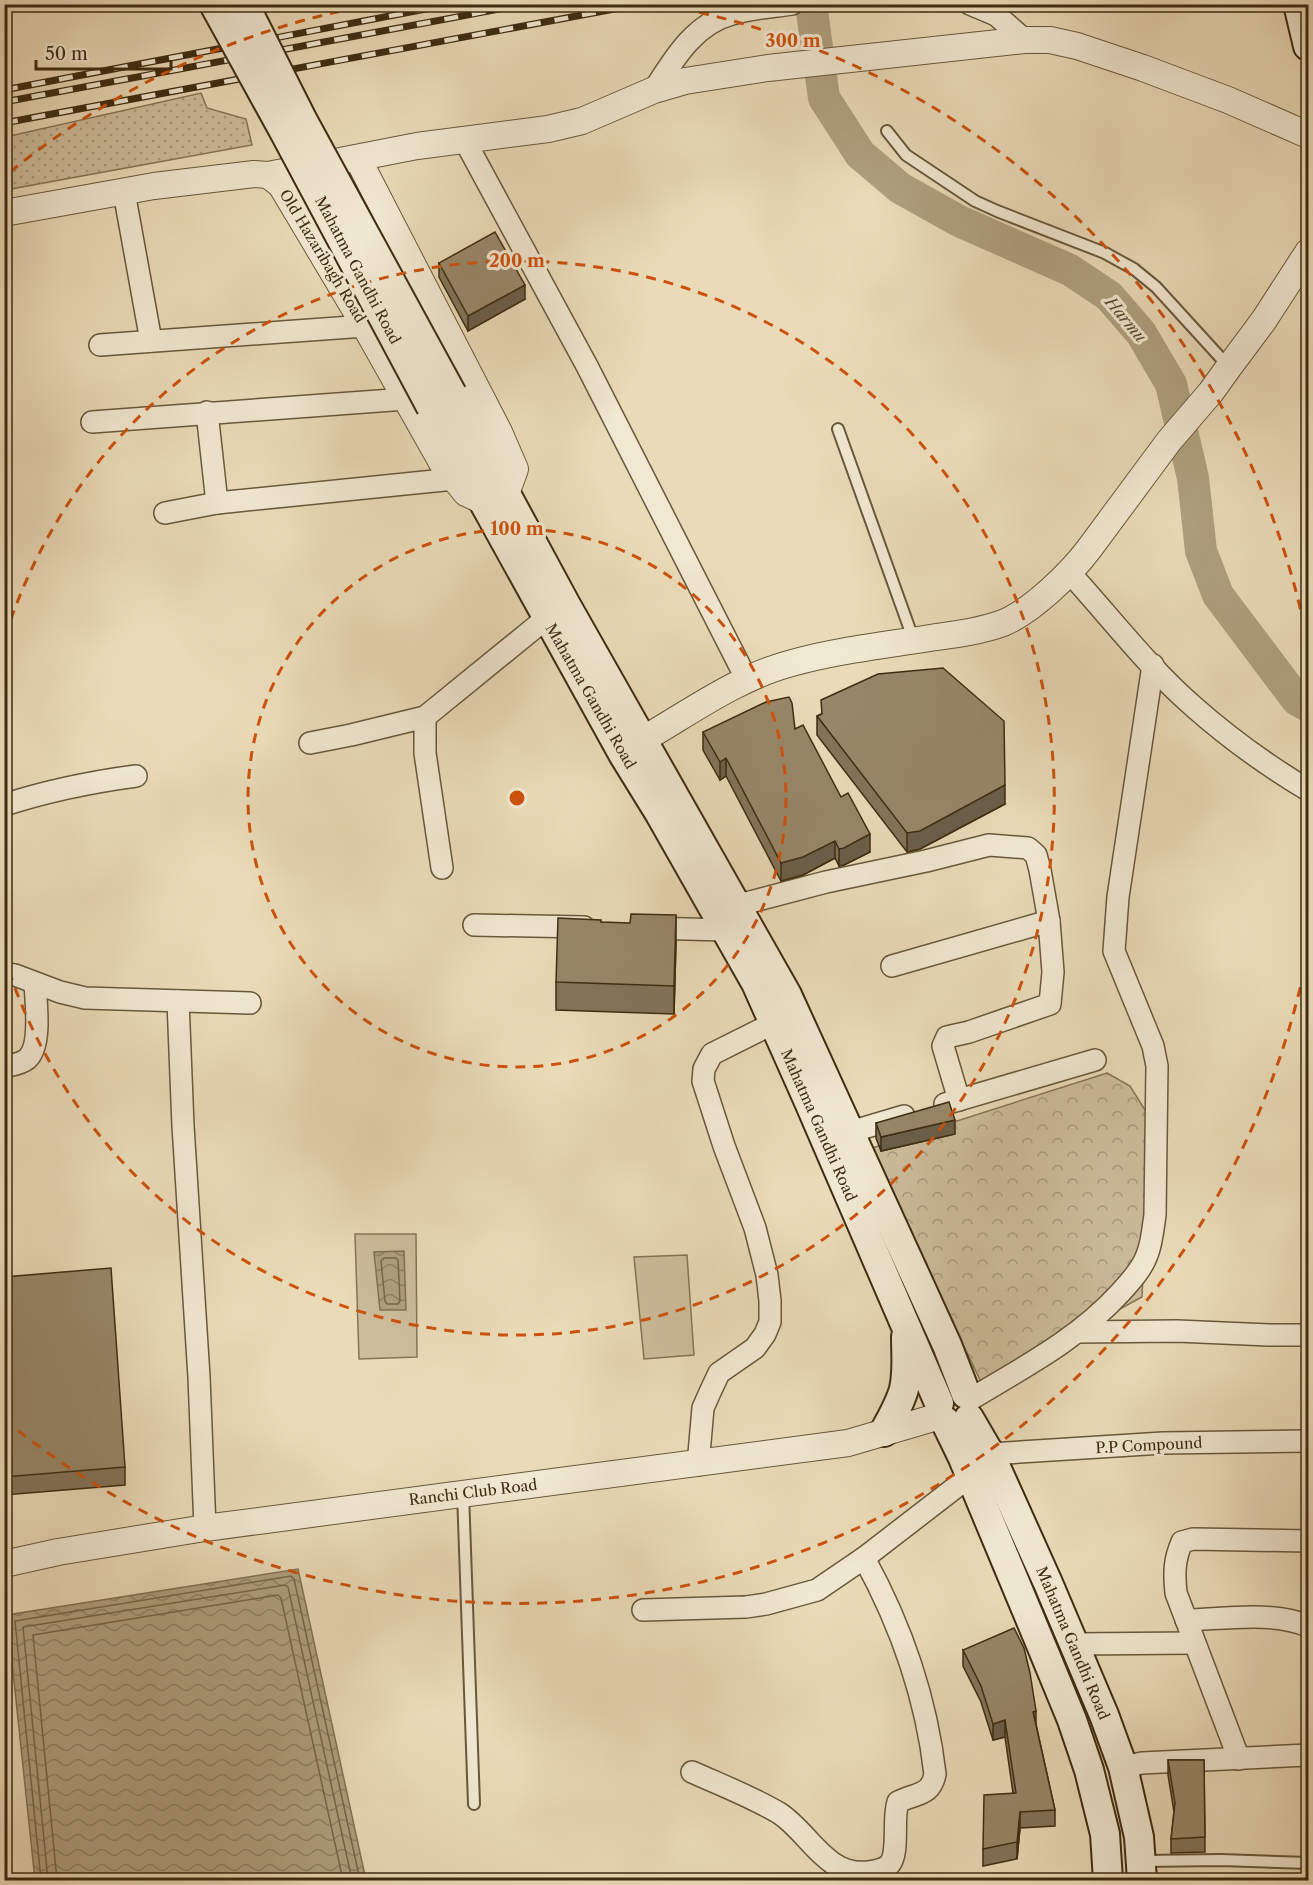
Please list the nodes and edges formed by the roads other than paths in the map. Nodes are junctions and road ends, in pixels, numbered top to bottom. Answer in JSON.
{"nodes":[{"id":1,"x":214,"y":4,"type":"edge"},
{"id":2,"x":244,"y":4,"type":"edge"},
{"id":3,"x":970,"y":4,"type":"edge"},
{"id":4,"x":1298,"y":4,"type":"edge"},
{"id":5,"x":782,"y":6,"type":"edge"},
{"id":6,"x":1025,"y":40,"type":"junction"},
{"id":7,"x":1308,"y":46,"type":"edge"},
{"id":8,"x":654,"y":90,"type":"junction"},
{"id":9,"x":887,"y":131,"type":"dead end"},
{"id":10,"x":1308,"y":135,"type":"edge"},
{"id":11,"x":465,"y":141,"type":"junction"},
{"id":12,"x":358,"y":159,"type":"junction"},
{"id":13,"x":268,"y":175,"type":"junction"},
{"id":14,"x":123,"y":192,"type":"junction"},
{"id":15,"x":4,"y":213,"type":"edge"},
{"id":16,"x":1308,"y":252,"type":"edge"},
{"id":17,"x":365,"y":326,"type":"junction"},
{"id":18,"x":151,"y":341,"type":"junction"},
{"id":19,"x":100,"y":345,"type":"dead end"},
{"id":20,"x":1229,"y":367,"type":"junction"},
{"id":21,"x":430,"y":400,"type":"junction"},
{"id":22,"x":207,"y":412,"type":"junction"},
{"id":23,"x":92,"y":422,"type":"dead end"},
{"id":24,"x":838,"y":429,"type":"dead end"},
{"id":25,"x":454,"y":479,"type":"junction"},
{"id":26,"x":494,"y":497,"type":"junction"},
{"id":27,"x":217,"y":503,"type":"junction"},
{"id":28,"x":165,"y":513,"type":"dead end"},
{"id":29,"x":1069,"y":572,"type":"junction"},
{"id":30,"x":546,"y":616,"type":"junction"},
{"id":31,"x":914,"y":641,"type":"junction"},
{"id":32,"x":1153,"y":665,"type":"junction"},
{"id":33,"x":747,"y":680,"type":"junction"},
{"id":34,"x":425,"y":717,"type":"junction"},
{"id":35,"x":310,"y":743,"type":"dead end"},
{"id":36,"x":632,"y":747,"type":"junction"},
{"id":37,"x":136,"y":777,"type":"dead end"},
{"id":38,"x":1308,"y":790,"type":"edge"},
{"id":39,"x":4,"y":805,"type":"edge"},
{"id":40,"x":442,"y":868,"type":"dead end"},
{"id":41,"x":730,"y":918,"type":"junction"},
{"id":42,"x":1049,"y":921,"type":"junction"},
{"id":43,"x":474,"y":925,"type":"dead end"},
{"id":44,"x":606,"y":928,"type":"edge"},
{"id":45,"x":630,"y":928,"type":"edge"},
{"id":46,"x":892,"y":966,"type":"dead end"},
{"id":47,"x":4,"y":973,"type":"edge"},
{"id":48,"x":35,"y":984,"type":"junction"},
{"id":49,"x":178,"y":1001,"type":"junction"},
{"id":50,"x":250,"y":1003,"type":"dead end"},
{"id":51,"x":774,"y":1023,"type":"junction"},
{"id":52,"x":1095,"y":1060,"type":"dead end"},
{"id":53,"x":4,"y":1067,"type":"edge"},
{"id":54,"x":959,"y":1100,"type":"junction"},
{"id":55,"x":850,"y":1132,"type":"junction"},
{"id":56,"x":906,"y":1324,"type":"junction"},
{"id":57,"x":1078,"y":1332,"type":"junction"},
{"id":58,"x":1308,"y":1335,"type":"edge"},
{"id":59,"x":955,"y":1408,"type":"junction"},
{"id":60,"x":884,"y":1432,"type":"junction"},
{"id":61,"x":1308,"y":1441,"type":"edge"},
{"id":62,"x":990,"y":1454,"type":"junction"},
{"id":63,"x":699,"y":1464,"type":"junction"},
{"id":64,"x":969,"y":1477,"type":"junction"},
{"id":65,"x":463,"y":1493,"type":"junction"},
{"id":66,"x":205,"y":1528,"type":"junction"},
{"id":67,"x":1308,"y":1541,"type":"edge"},
{"id":68,"x":864,"y":1558,"type":"junction"},
{"id":69,"x":4,"y":1564,"type":"edge"},
{"id":70,"x":643,"y":1610,"type":"dead end"},
{"id":71,"x":1186,"y":1620,"type":"junction"},
{"id":72,"x":1308,"y":1626,"type":"edge"},
{"id":73,"x":1194,"y":1643,"type":"junction"},
{"id":74,"x":1075,"y":1644,"type":"junction"},
{"id":75,"x":1308,"y":1755,"type":"edge"},
{"id":76,"x":1239,"y":1758,"type":"junction"},
{"id":77,"x":1123,"y":1767,"type":"junction"},
{"id":78,"x":692,"y":1772,"type":"dead end"},
{"id":79,"x":474,"y":1804,"type":"dead end"},
{"id":80,"x":1308,"y":1863,"type":"edge"},
{"id":81,"x":1141,"y":1871,"type":"edge"},
{"id":82,"x":1108,"y":1881,"type":"edge"}],
"edges":[{"from":1,"to":21,"type":"main road","name":"Mahatma Gandhi Road","bridge":true},
{"from":2,"to":21,"type":"main road","name":"Mahatma Gandhi Road","bridge":true},
{"from":3,"to":6,"type":"street"},
{"from":4,"to":7,"type":"main road"},
{"from":5,"to":8,"type":"street"},
{"from":6,"to":8,"type":"street"},
{"from":6,"to":10,"type":"street"},
{"from":8,"to":11,"type":"street"},
{"from":9,"to":20,"type":"lane"},
{"from":11,"to":12,"type":"street"},
{"from":11,"to":33,"type":"street"},
{"from":12,"to":13,"type":"street"},
{"from":12,"to":26,"type":"street"},
{"from":13,"to":14,"type":"street","name":"Old Hazaribagh Road"},
{"from":13,"to":17,"type":"street","name":"Old Hazaribagh Road"},
{"from":14,"to":15,"type":"street","name":"Old Hazaribagh Road"},
{"from":14,"to":18,"type":"street"},
{"from":16,"to":20,"type":"street"},
{"from":17,"to":18,"type":"street"},
{"from":17,"to":21,"type":"street","name":"Old Hazaribagh Road"},
{"from":18,"to":19,"type":"street"},
{"from":20,"to":29,"type":"street"},
{"from":21,"to":22,"type":"street"},
{"from":21,"to":25,"type":"street","name":"Old Hazaribagh Road"},
{"from":21,"to":26,"type":"main road","name":"Mahatma Gandhi Road"},
{"from":22,"to":23,"type":"street"},
{"from":22,"to":27,"type":"street"},
{"from":24,"to":31,"type":"lane"},
{"from":25,"to":26,"type":"street","name":"Old Hazaribagh Road"},
{"from":25,"to":27,"type":"street"},
{"from":26,"to":30,"type":"main road","name":"Mahatma Gandhi Road"},
{"from":26,"to":36,"type":"main road","name":"Mahatma Gandhi Road"},
{"from":27,"to":28,"type":"street"},
{"from":29,"to":31,"type":"street"},
{"from":29,"to":32,"type":"street"},
{"from":30,"to":34,"type":"street"},
{"from":30,"to":36,"type":"main road","name":"Mahatma Gandhi Road"},
{"from":31,"to":33,"type":"street"},
{"from":32,"to":38,"type":"street"},
{"from":32,"to":57,"type":"street"},
{"from":33,"to":36,"type":"street"},
{"from":34,"to":35,"type":"street"},
{"from":34,"to":40,"type":"street"},
{"from":36,"to":41,"type":"main road","name":"Mahatma Gandhi Road"},
{"from":37,"to":39,"type":"street"},
{"from":41,"to":42,"type":"street"},
{"from":41,"to":45,"type":"street"},
{"from":41,"to":51,"type":"main road","name":"Mahatma Gandhi Road"},
{"from":41,"to":55,"type":"main road","name":"Mahatma Gandhi Road"},
{"from":42,"to":46,"type":"street"},
{"from":42,"to":54,"type":"street"},
{"from":43,"to":44,"type":"street"},
{"from":47,"to":48,"type":"street"},
{"from":48,"to":49,"type":"street"},
{"from":48,"to":53,"type":"street"},
{"from":49,"to":50,"type":"street"},
{"from":49,"to":66,"type":"street"},
{"from":51,"to":56,"type":"main road","name":"Mahatma Gandhi Road"},
{"from":51,"to":63,"type":"street"},
{"from":52,"to":54,"type":"street"},
{"from":54,"to":55,"type":"street"},
{"from":55,"to":59,"type":"main road","name":"Mahatma Gandhi Road"},
{"from":56,"to":59,"type":"main road","name":"Mahatma Gandhi Road"},
{"from":56,"to":60,"type":"main road"},
{"from":57,"to":58,"type":"street"},
{"from":57,"to":59,"type":"street"},
{"from":59,"to":60,"type":"street","name":"Ranchi Club Road"},
{"from":59,"to":62,"type":"main road","name":"Mahatma Gandhi Road"},
{"from":59,"to":64,"type":"main road","name":"Mahatma Gandhi Road"},
{"from":60,"to":63,"type":"street","name":"Ranchi Club Road"},
{"from":61,"to":62,"type":"street","name":"P.P Compound"},
{"from":62,"to":74,"type":"main road","name":"Mahatma Gandhi Road"},
{"from":63,"to":65,"type":"street","name":"Ranchi Club Road"},
{"from":64,"to":68,"type":"street"},
{"from":64,"to":82,"type":"main road","name":"Mahatma Gandhi Road"},
{"from":65,"to":66,"type":"street","name":"Ranchi Club Road"},
{"from":65,"to":79,"type":"lane"},
{"from":66,"to":69,"type":"street","name":"Ranchi Club Road"},
{"from":67,"to":71,"type":"street"},
{"from":68,"to":70,"type":"street"},
{"from":68,"to":78,"type":"street"},
{"from":71,"to":72,"type":"street"},
{"from":71,"to":73,"type":"street"},
{"from":73,"to":74,"type":"street"},
{"from":73,"to":76,"type":"street"},
{"from":74,"to":77,"type":"main road","name":"Mahatma Gandhi Road"},
{"from":75,"to":76,"type":"street"},
{"from":76,"to":77,"type":"street"},
{"from":77,"to":81,"type":"main road","name":"Mahatma Gandhi Road"},
{"from":80,"to":81,"type":"lane"}]}
